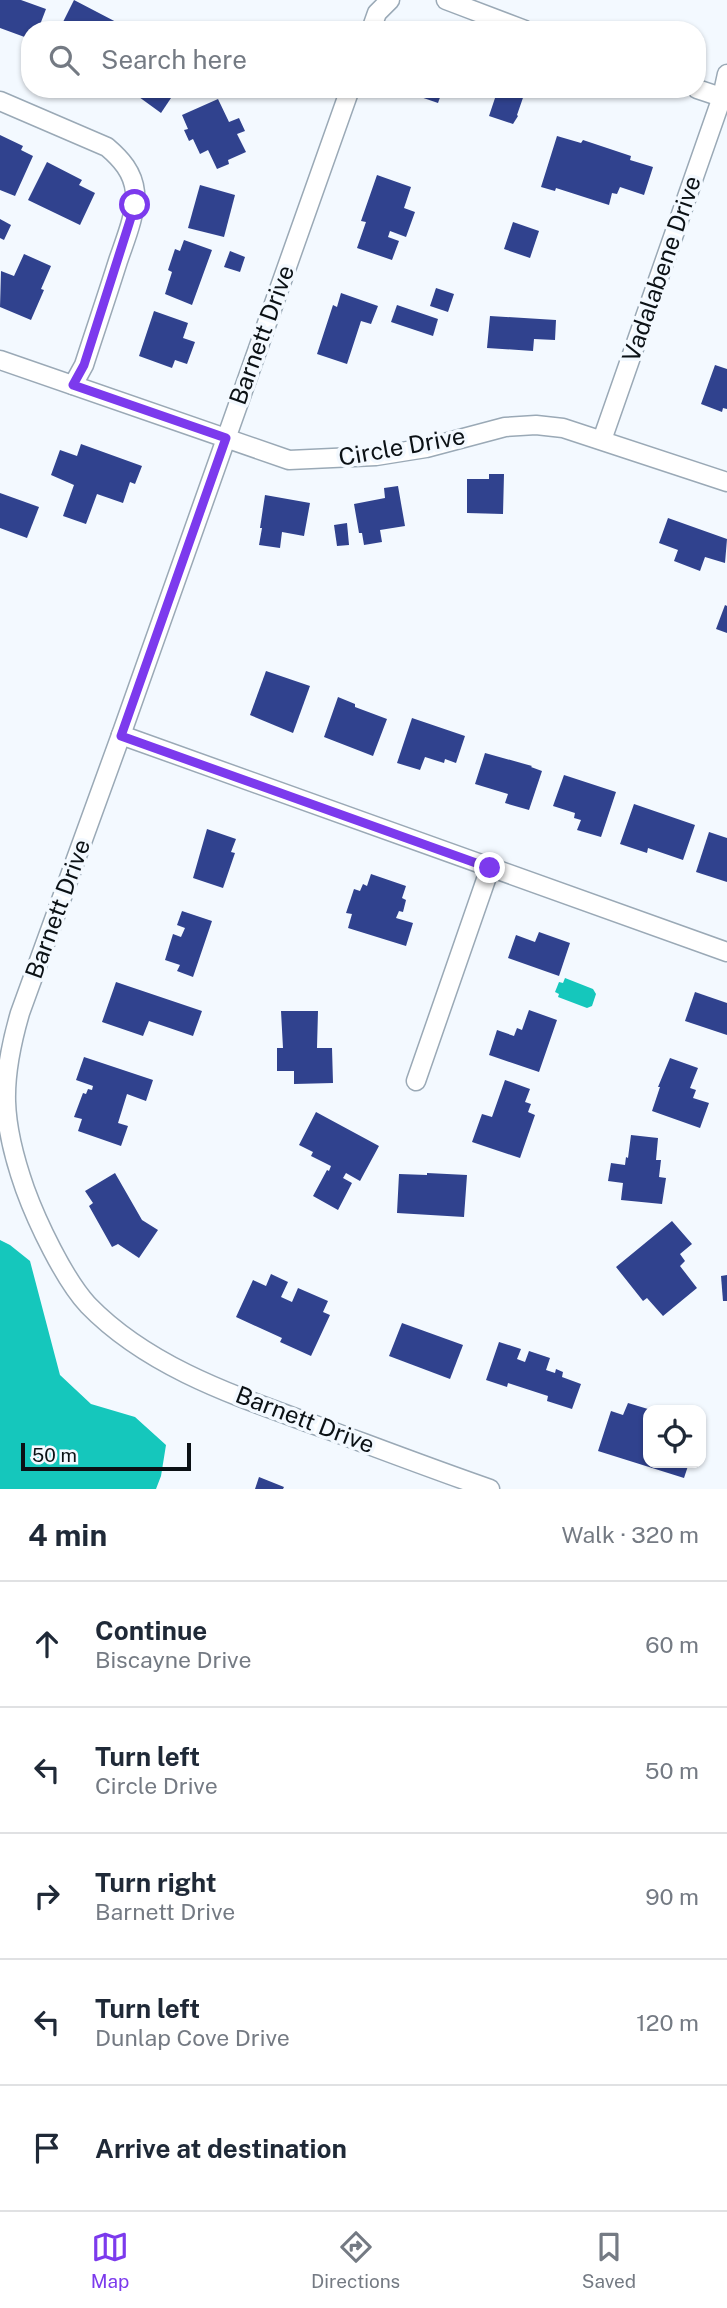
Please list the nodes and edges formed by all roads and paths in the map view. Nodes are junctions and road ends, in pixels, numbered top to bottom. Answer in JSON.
{"nodes":[{"id":1,"x":390,"y":0,"type":"edge"},
{"id":2,"x":446,"y":0,"type":"edge"},
{"id":3,"x":374,"y":21,"type":"edge"},
{"id":4,"x":501,"y":21,"type":"edge"},
{"id":5,"x":727,"y":74,"type":"edge"},
{"id":6,"x":706,"y":92,"type":"edge"},
{"id":7,"x":347,"y":98,"type":"edge"},
{"id":8,"x":724,"y":98,"type":"edge"},
{"id":9,"x":0,"y":101,"type":"edge"},
{"id":10,"x":0,"y":360,"type":"edge"},
{"id":11,"x":73,"y":385,"type":"junction"},
{"id":12,"x":226,"y":438,"type":"junction"},
{"id":13,"x":602,"y":440,"type":"junction"},
{"id":14,"x":727,"y":482,"type":"edge"},
{"id":15,"x":121,"y":736,"type":"junction"},
{"id":16,"x":490,"y":868,"type":"junction"},
{"id":17,"x":727,"y":951,"type":"edge"},
{"id":18,"x":416,"y":1081,"type":"dead end"},
{"id":19,"x":490,"y":1489,"type":"edge"}],
"edges":[{"from":1,"to":3,"type":"street"},
{"from":2,"to":4,"type":"street"},
{"from":5,"to":8,"type":"street","name":"Vadalabene Drive"},
{"from":6,"to":8,"type":"street"},
{"from":7,"to":12,"type":"street","name":"Barnett Drive"},
{"from":8,"to":13,"type":"street","name":"Vadalabene Drive"},
{"from":9,"to":11,"type":"street"},
{"from":10,"to":11,"type":"street","name":"Circle Drive"},
{"from":11,"to":12,"type":"street","name":"Circle Drive"},
{"from":12,"to":13,"type":"street","name":"Circle Drive"},
{"from":12,"to":15,"type":"street","name":"Barnett Drive"},
{"from":13,"to":14,"type":"street","name":"Circle Drive"},
{"from":15,"to":16,"type":"street"},
{"from":15,"to":19,"type":"street","name":"Barnett Drive"},
{"from":16,"to":17,"type":"street"},
{"from":16,"to":18,"type":"street"}]}
